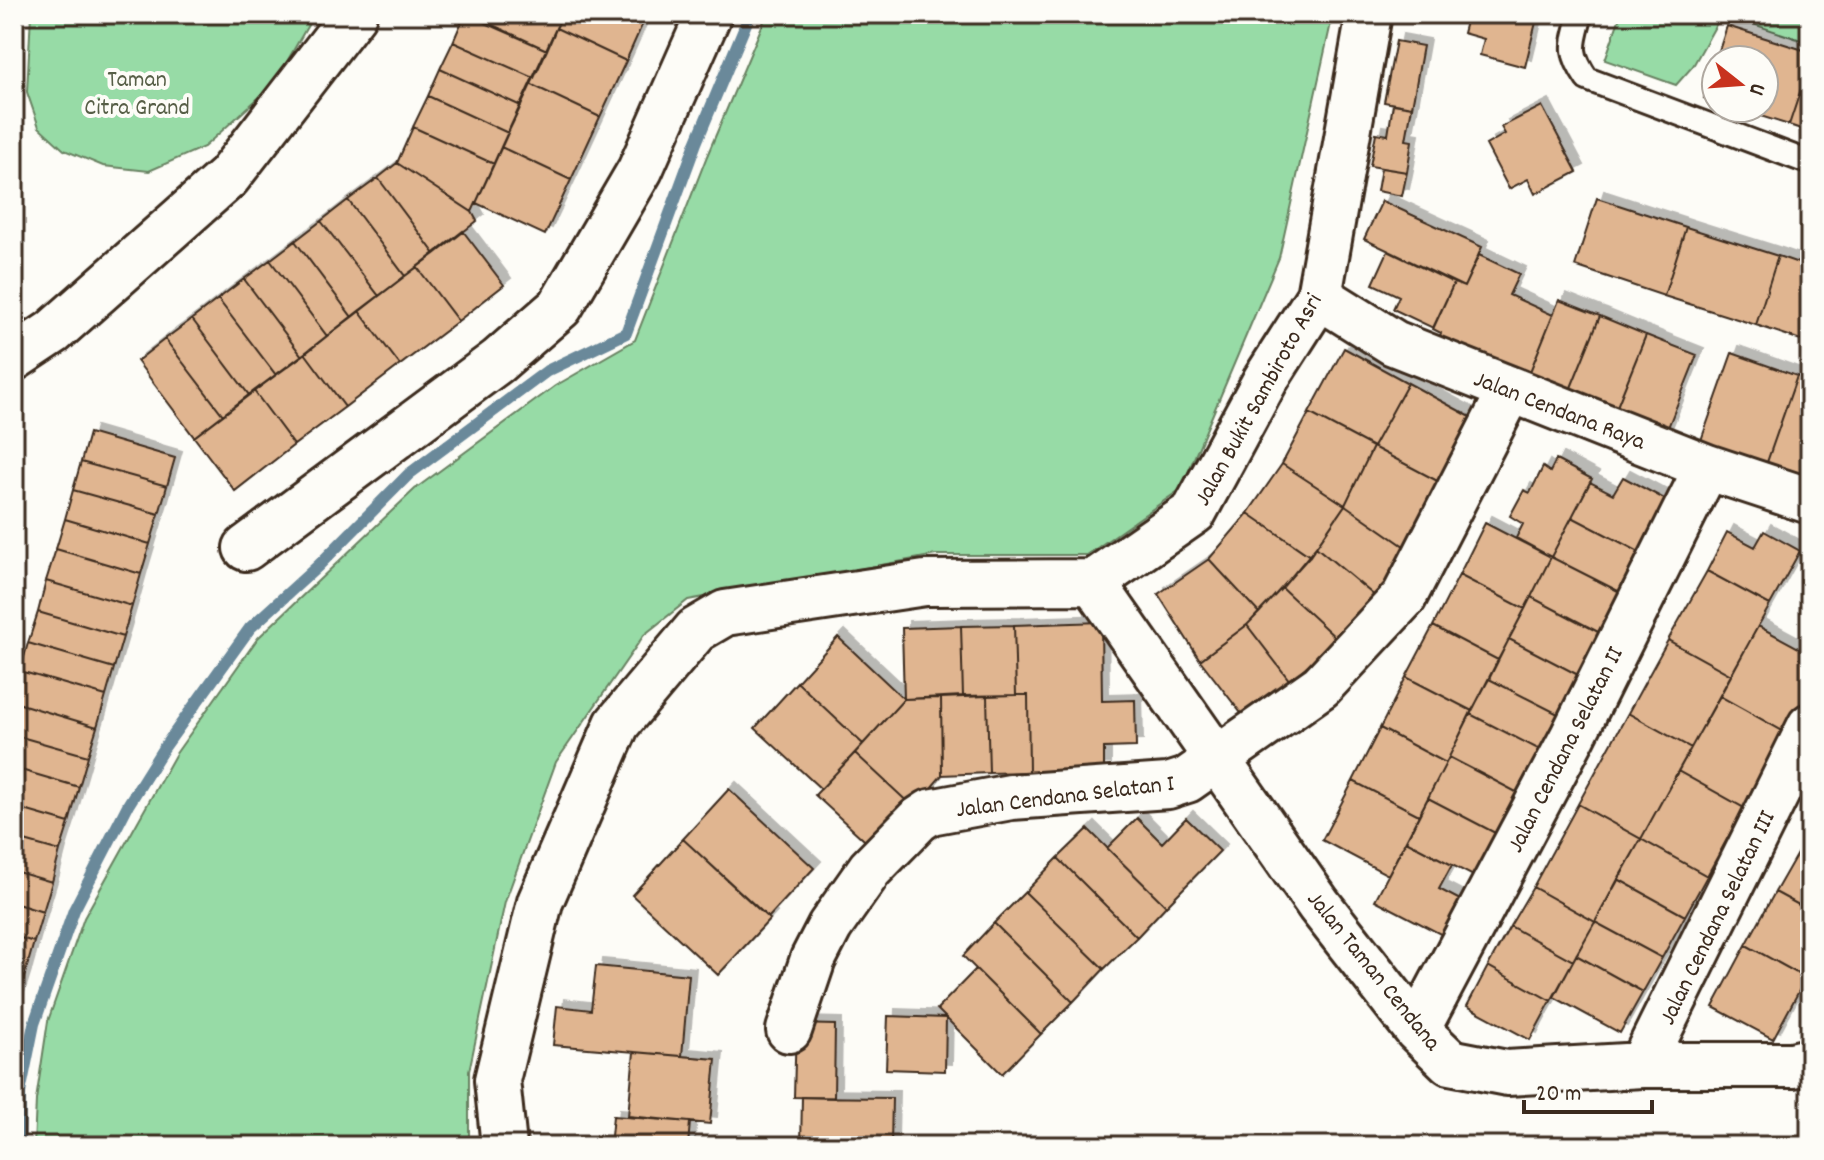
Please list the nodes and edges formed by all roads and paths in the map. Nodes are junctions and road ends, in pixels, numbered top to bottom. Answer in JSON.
{"nodes":[{"id":1,"x":354,"y":14,"type":"edge"},
{"id":2,"x":709,"y":14,"type":"edge"},
{"id":3,"x":1369,"y":14,"type":"edge"},
{"id":4,"x":1581,"y":14,"type":"edge"},
{"id":5,"x":1810,"y":163,"type":"edge"},
{"id":6,"x":1319,"y":296,"type":"junction"},
{"id":7,"x":14,"y":358,"type":"edge"},
{"id":8,"x":1510,"y":391,"type":"junction"},
{"id":9,"x":1707,"y":467,"type":"junction"},
{"id":10,"x":1810,"y":501,"type":"edge"},
{"id":11,"x":246,"y":548,"type":"dead end"},
{"id":12,"x":1093,"y":582,"type":"junction"},
{"id":13,"x":1810,"y":726,"type":"edge"},
{"id":14,"x":1218,"y":757,"type":"junction"},
{"id":15,"x":789,"y":1030,"type":"dead end"},
{"id":16,"x":1417,"y":1030,"type":"junction"},
{"id":17,"x":1810,"y":1061,"type":"edge"},
{"id":18,"x":1642,"y":1065,"type":"junction"},
{"id":19,"x":504,"y":1146,"type":"edge"}],
"edges":[{"from":1,"to":7,"type":"street"},
{"from":2,"to":11,"type":"street"},
{"from":3,"to":6,"type":"street","name":"Jalan Bukit Sambiroto Asri"},
{"from":4,"to":5,"type":"lane"},
{"from":6,"to":8,"type":"street","name":"Jalan Cendana Raya"},
{"from":6,"to":12,"type":"street","name":"Jalan Bukit Sambiroto Asri"},
{"from":8,"to":9,"type":"street","name":"Jalan Cendana Raya"},
{"from":8,"to":14,"type":"street","name":"Jalan Cendana Selatan I"},
{"from":9,"to":10,"type":"street","name":"Jalan Cendana Raya"},
{"from":9,"to":16,"type":"street","name":"Jalan Cendana Selatan II"},
{"from":12,"to":14,"type":"street","name":"Jalan Taman Cendana"},
{"from":12,"to":19,"type":"street"},
{"from":13,"to":18,"type":"street","name":"Jalan Cendana Selatan III"},
{"from":14,"to":15,"type":"street","name":"Jalan Cendana Selatan I"},
{"from":14,"to":16,"type":"street","name":"Jalan Taman Cendana"},
{"from":16,"to":18,"type":"street","name":"Jalan Taman Cendana"},
{"from":17,"to":18,"type":"street","name":"Jalan Taman Cendana"}]}
